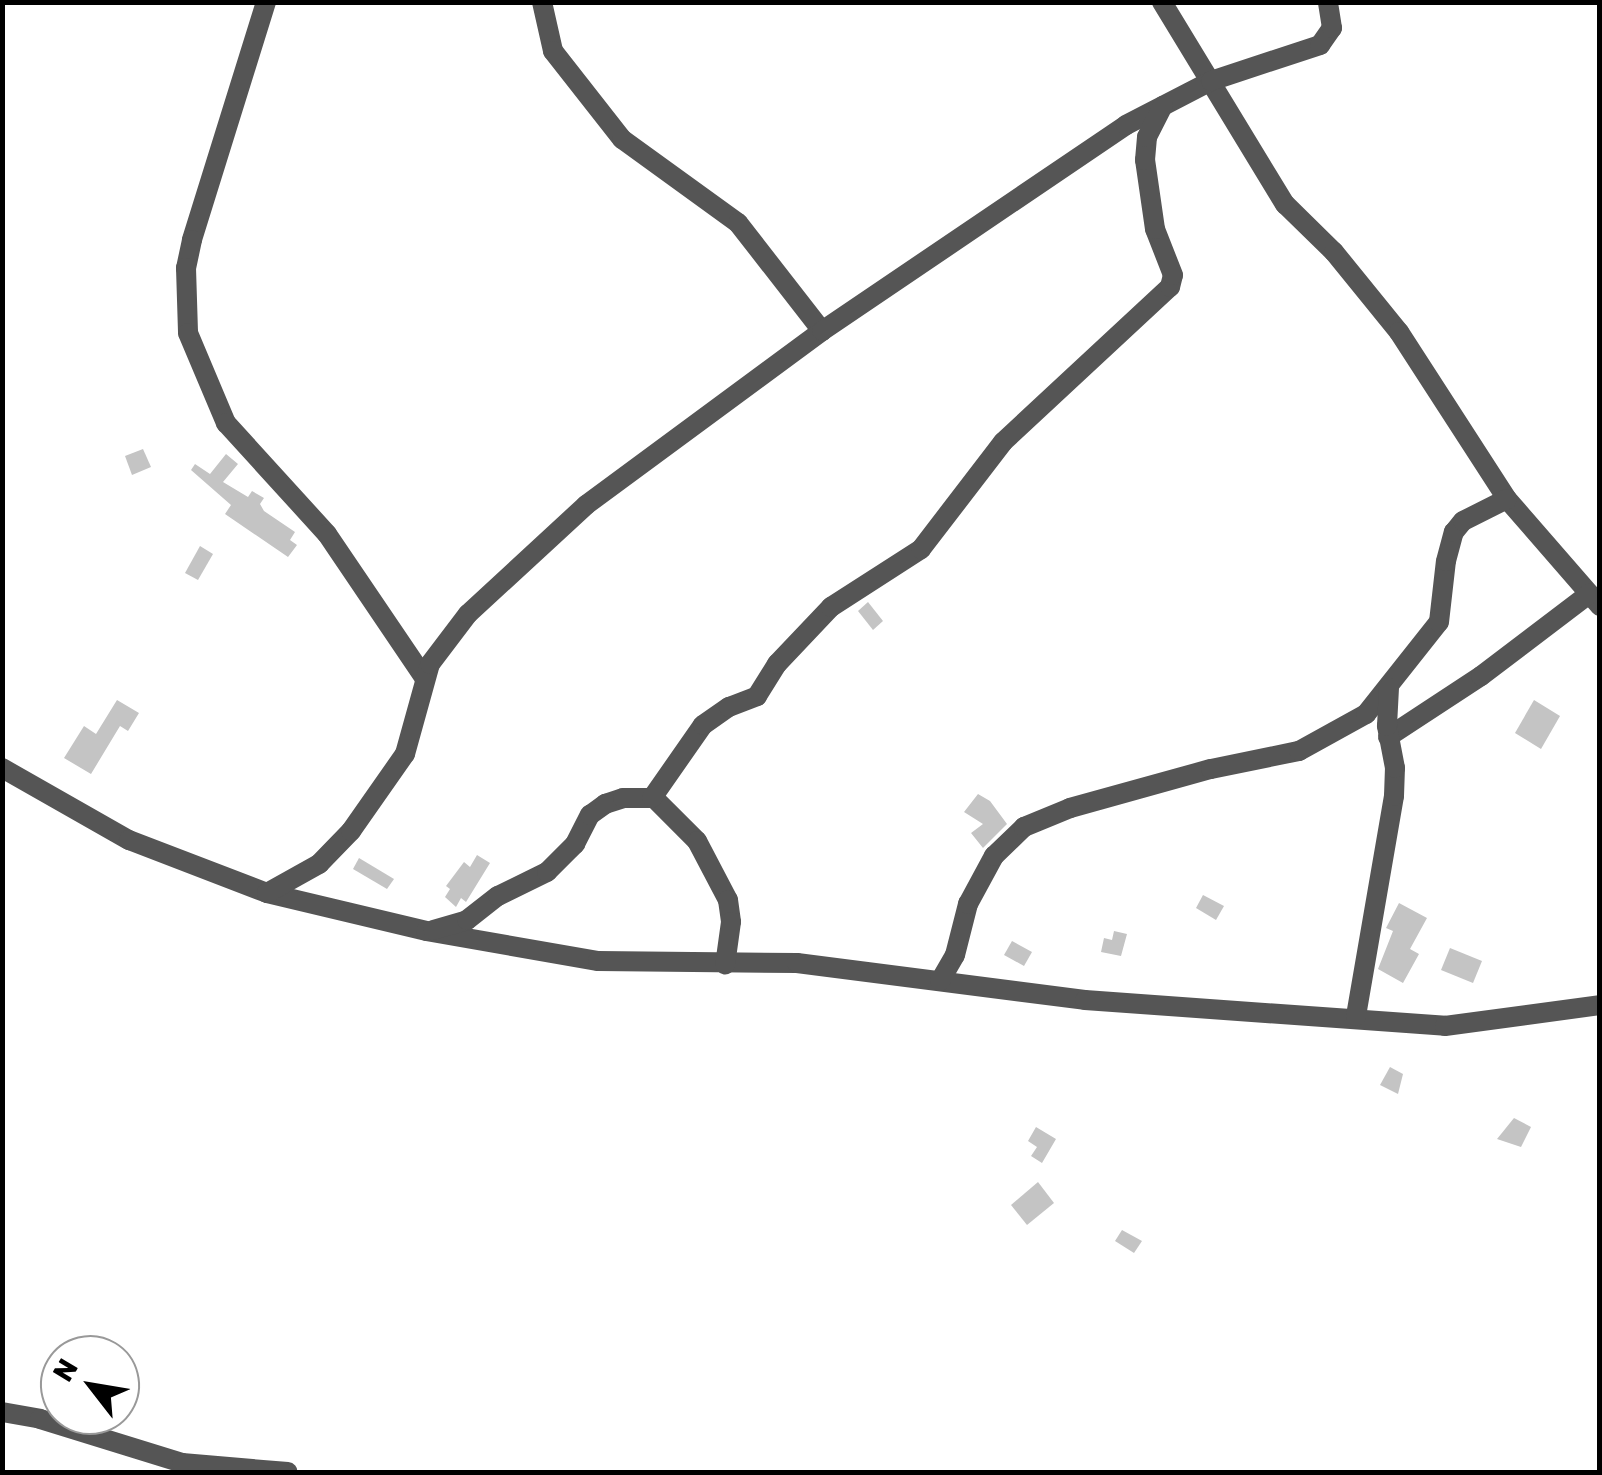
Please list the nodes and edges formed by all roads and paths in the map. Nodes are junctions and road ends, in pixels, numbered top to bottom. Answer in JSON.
{"nodes":[{"id":1,"x":266,"y":2,"type":"edge"},
{"id":2,"x":542,"y":2,"type":"edge"},
{"id":3,"x":1162,"y":2,"type":"edge"},
{"id":4,"x":1328,"y":2,"type":"edge"},
{"id":5,"x":1211,"y":81,"type":"junction"},
{"id":6,"x":1164,"y":104,"type":"junction"},
{"id":7,"x":1126,"y":125,"type":"junction"},
{"id":8,"x":1147,"y":137,"type":"junction"},
{"id":9,"x":822,"y":331,"type":"junction"},
{"id":10,"x":1508,"y":499,"type":"junction"},
{"id":11,"x":1594,"y":600,"type":"edge"},
{"id":12,"x":425,"y":679,"type":"junction"},
{"id":13,"x":1388,"y":688,"type":"junction"},
{"id":14,"x":1388,"y":737,"type":"junction"},
{"id":15,"x":2,"y":768,"type":"edge"},
{"id":16,"x":653,"y":797,"type":"junction"},
{"id":17,"x":267,"y":892,"type":"junction"},
{"id":18,"x":426,"y":932,"type":"junction"},
{"id":19,"x":725,"y":965,"type":"junction"},
{"id":20,"x":940,"y":981,"type":"junction"},
{"id":21,"x":1600,"y":1006,"type":"edge"},
{"id":22,"x":1356,"y":1016,"type":"junction"},
{"id":23,"x":2,"y":1412,"type":"edge"},
{"id":24,"x":288,"y":1472,"type":"edge"}],
"edges":[{"from":1,"to":12,"type":"street"},
{"from":2,"to":9,"type":"street"},
{"from":3,"to":5,"type":"street"},
{"from":4,"to":5,"type":"street"},
{"from":5,"to":6,"type":"street"},
{"from":5,"to":10,"type":"street"},
{"from":6,"to":7,"type":"street"},
{"from":6,"to":8,"type":"street"},
{"from":7,"to":8,"type":"street"},
{"from":7,"to":9,"type":"street"},
{"from":8,"to":16,"type":"street"},
{"from":9,"to":12,"type":"street"},
{"from":10,"to":11,"type":"street"},
{"from":10,"to":13,"type":"street"},
{"from":11,"to":14,"type":"street"},
{"from":12,"to":17,"type":"street"},
{"from":13,"to":14,"type":"street"},
{"from":13,"to":20,"type":"street"},
{"from":14,"to":22,"type":"street"},
{"from":15,"to":17,"type":"street"},
{"from":16,"to":18,"type":"street"},
{"from":16,"to":19,"type":"street"},
{"from":17,"to":18,"type":"street"},
{"from":18,"to":19,"type":"street"},
{"from":19,"to":20,"type":"street"},
{"from":20,"to":22,"type":"street"},
{"from":21,"to":22,"type":"street"},
{"from":23,"to":24,"type":"street"}]}
